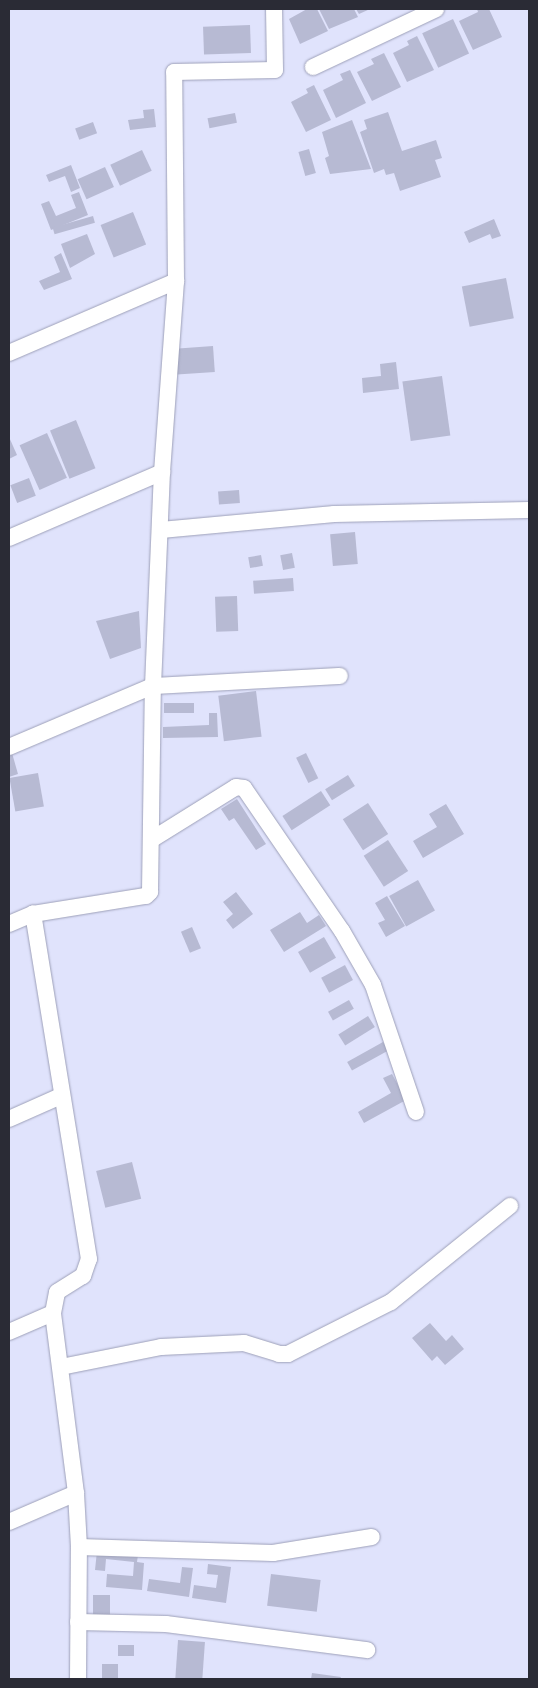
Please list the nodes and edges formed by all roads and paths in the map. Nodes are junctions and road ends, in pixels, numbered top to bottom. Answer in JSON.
{"nodes":[{"id":1,"x":274,"y":9,"type":"edge"},
{"id":2,"x":436,"y":9,"type":"edge"},
{"id":3,"x":314,"y":66,"type":"dead end"},
{"id":4,"x":176,"y":281,"type":"junction"},
{"id":5,"x":9,"y":353,"type":"edge"},
{"id":6,"x":162,"y":472,"type":"junction"},
{"id":7,"x":529,"y":510,"type":"edge"},
{"id":8,"x":161,"y":530,"type":"junction"},
{"id":9,"x":9,"y":538,"type":"edge"},
{"id":10,"x":340,"y":676,"type":"dead end"},
{"id":11,"x":153,"y":686,"type":"junction"},
{"id":12,"x":9,"y":746,"type":"edge"},
{"id":13,"x":151,"y":840,"type":"junction"},
{"id":14,"x":33,"y":914,"type":"junction"},
{"id":15,"x":9,"y":924,"type":"edge"},
{"id":16,"x":61,"y":1096,"type":"junction"},
{"id":17,"x":416,"y":1112,"type":"dead end"},
{"id":18,"x":9,"y":1118,"type":"edge"},
{"id":19,"x":510,"y":1206,"type":"dead end"},
{"id":20,"x":53,"y":1314,"type":"junction"},
{"id":21,"x":9,"y":1332,"type":"edge"},
{"id":22,"x":61,"y":1367,"type":"junction"},
{"id":23,"x":76,"y":1493,"type":"junction"},
{"id":24,"x":9,"y":1522,"type":"edge"},
{"id":25,"x":372,"y":1537,"type":"dead end"},
{"id":26,"x":80,"y":1547,"type":"junction"},
{"id":27,"x":78,"y":1622,"type":"junction"},
{"id":28,"x":367,"y":1650,"type":"dead end"},
{"id":29,"x":78,"y":1679,"type":"edge"}],
"edges":[{"from":1,"to":4,"type":"street"},
{"from":2,"to":3,"type":"street"},
{"from":4,"to":5,"type":"street"},
{"from":4,"to":6,"type":"street"},
{"from":6,"to":8,"type":"street"},
{"from":6,"to":9,"type":"street"},
{"from":7,"to":8,"type":"street"},
{"from":8,"to":11,"type":"street"},
{"from":10,"to":11,"type":"street"},
{"from":11,"to":12,"type":"street"},
{"from":11,"to":13,"type":"street"},
{"from":13,"to":14,"type":"street"},
{"from":13,"to":17,"type":"street"},
{"from":14,"to":15,"type":"street"},
{"from":14,"to":16,"type":"street"},
{"from":16,"to":18,"type":"street"},
{"from":16,"to":20,"type":"street"},
{"from":19,"to":22,"type":"street"},
{"from":20,"to":21,"type":"street"},
{"from":20,"to":22,"type":"street"},
{"from":22,"to":23,"type":"street"},
{"from":23,"to":24,"type":"street"},
{"from":23,"to":26,"type":"street"},
{"from":25,"to":26,"type":"street"},
{"from":26,"to":27,"type":"street"},
{"from":27,"to":28,"type":"street"},
{"from":27,"to":29,"type":"street"}]}
